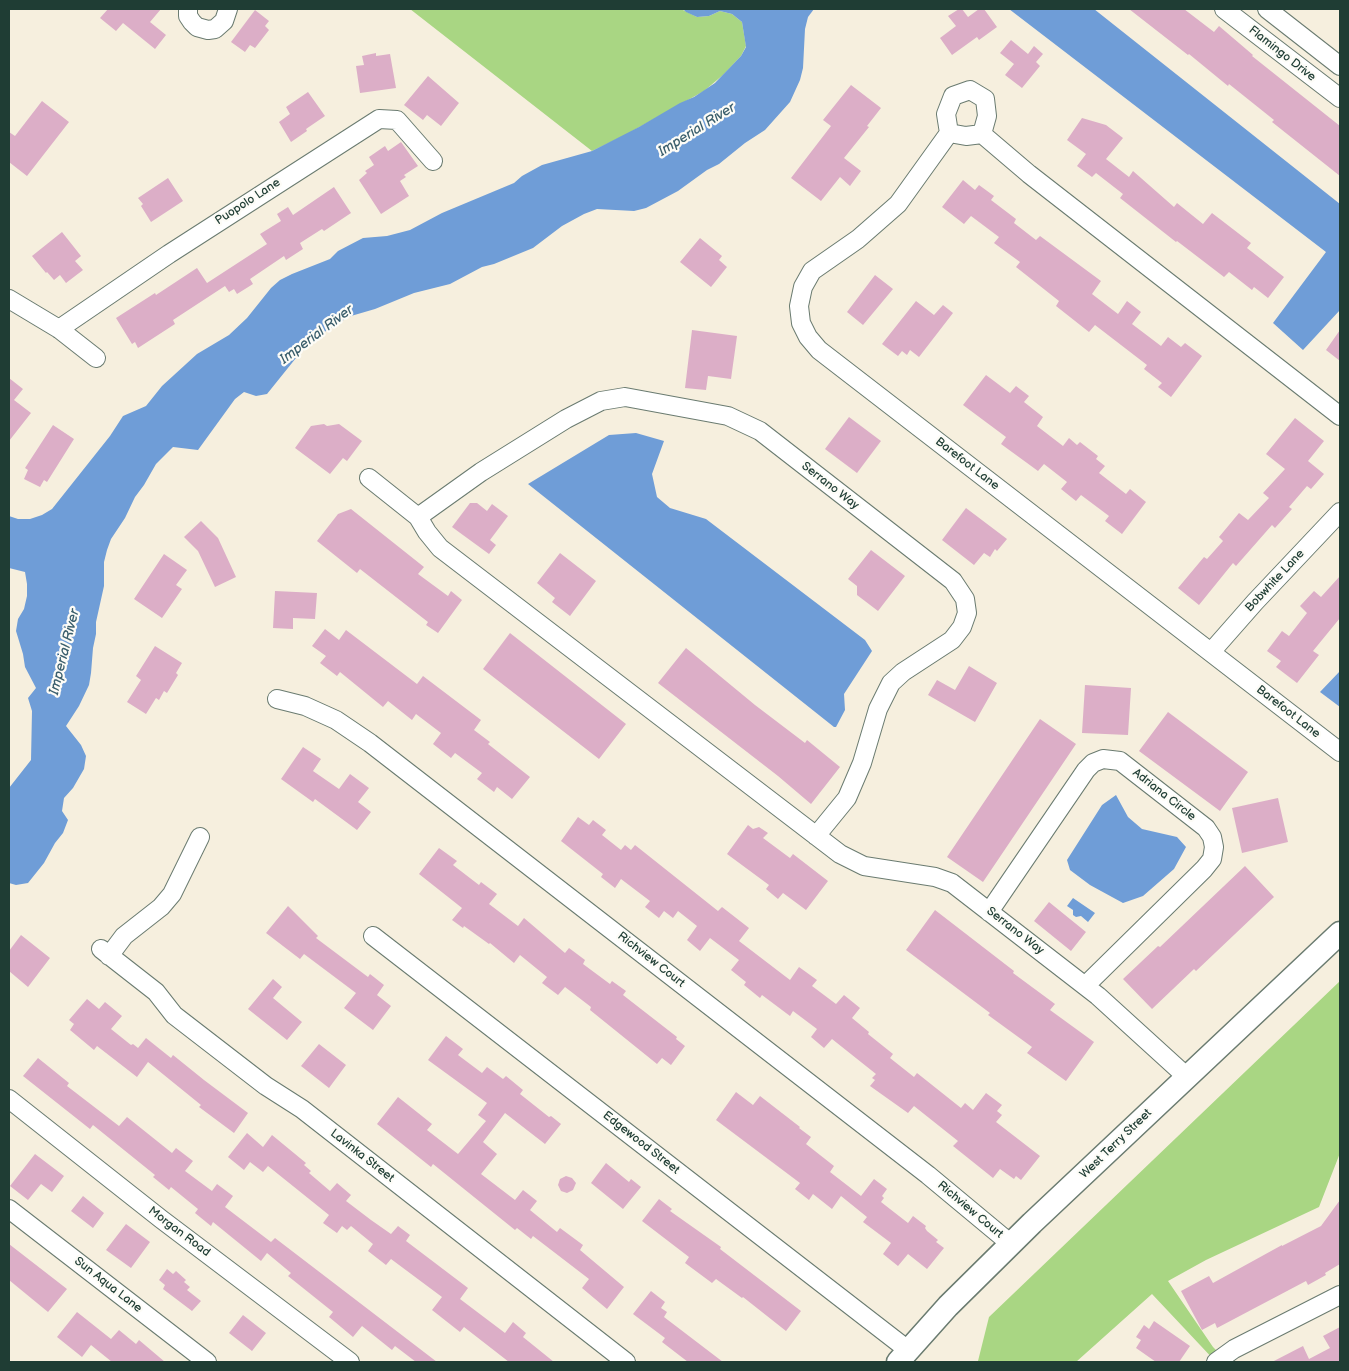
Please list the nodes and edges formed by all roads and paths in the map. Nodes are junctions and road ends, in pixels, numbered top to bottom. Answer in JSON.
{"nodes":[{"id":1,"x":188,"y":9,"type":"edge"},
{"id":2,"x":228,"y":9,"type":"edge"},
{"id":3,"x":1224,"y":9,"type":"edge"},
{"id":4,"x":1266,"y":9,"type":"edge"},
{"id":5,"x":1340,"y":66,"type":"edge"},
{"id":6,"x":1337,"y":90,"type":"edge"},
{"id":7,"x":949,"y":133,"type":"junction"},
{"id":8,"x":982,"y":134,"type":"junction"},
{"id":9,"x":433,"y":161,"type":"dead end"},
{"id":10,"x":9,"y":299,"type":"edge"},
{"id":11,"x":59,"y":329,"type":"junction"},
{"id":12,"x":96,"y":358,"type":"dead end"},
{"id":13,"x":1340,"y":416,"type":"edge"},
{"id":14,"x":369,"y":478,"type":"dead end"},
{"id":15,"x":1340,"y":512,"type":"edge"},
{"id":16,"x":418,"y":517,"type":"junction"},
{"id":17,"x":1211,"y":652,"type":"junction"},
{"id":18,"x":277,"y":699,"type":"dead end"},
{"id":19,"x":1340,"y":752,"type":"edge"},
{"id":20,"x":816,"y":836,"type":"junction"},
{"id":21,"x":200,"y":837,"type":"dead end"},
{"id":22,"x":990,"y":912,"type":"junction"},
{"id":23,"x":1340,"y":933,"type":"edge"},
{"id":24,"x":373,"y":936,"type":"dead end"},
{"id":25,"x":1085,"y":986,"type":"junction"},
{"id":26,"x":1187,"y":1077,"type":"junction"},
{"id":27,"x":9,"y":1100,"type":"edge"},
{"id":28,"x":9,"y":1209,"type":"edge"},
{"id":29,"x":1011,"y":1244,"type":"junction"},
{"id":30,"x":1340,"y":1294,"type":"edge"},
{"id":31,"x":903,"y":1356,"type":"edge"},
{"id":32,"x":207,"y":1362,"type":"edge"},
{"id":33,"x":350,"y":1362,"type":"edge"},
{"id":34,"x":626,"y":1362,"type":"edge"},
{"id":35,"x":1216,"y":1362,"type":"edge"}],
"edges":[{"from":1,"to":2,"type":"street"},
{"from":3,"to":6,"type":"street","name":"Flamingo Drive"},
{"from":4,"to":5,"type":"street"},
{"from":7,"to":8,"type":"street"},
{"from":7,"to":8,"type":"street"},
{"from":7,"to":17,"type":"street","name":"Barefoot Lane"},
{"from":8,"to":13,"type":"street"},
{"from":9,"to":11,"type":"street","name":"Puopolo Lane"},
{"from":10,"to":11,"type":"street"},
{"from":11,"to":12,"type":"street"},
{"from":14,"to":16,"type":"street","name":"Serrano Way"},
{"from":15,"to":17,"type":"street","name":"Bobwhite Lane"},
{"from":16,"to":20,"type":"street","name":"Serrano Way"},
{"from":16,"to":20,"type":"street","name":"Serrano Way"},
{"from":17,"to":19,"type":"street","name":"Barefoot Lane"},
{"from":18,"to":29,"type":"street","name":"Richview Court"},
{"from":20,"to":22,"type":"street","name":"Serrano Way"},
{"from":21,"to":34,"type":"street","name":"Lavinka Street"},
{"from":22,"to":25,"type":"street","name":"Serrano Way"},
{"from":22,"to":25,"type":"street","name":"Adriana Circle"},
{"from":23,"to":26,"type":"street","name":"West Terry Street"},
{"from":24,"to":31,"type":"street","name":"Edgewood Street"},
{"from":25,"to":26,"type":"street","name":"Serrano Way"},
{"from":26,"to":29,"type":"street","name":"West Terry Street"},
{"from":27,"to":33,"type":"street","name":"Morgan Road"},
{"from":28,"to":32,"type":"street","name":"Sun Aqua Lane"},
{"from":29,"to":31,"type":"street","name":"West Terry Street"},
{"from":30,"to":35,"type":"street"}]}
